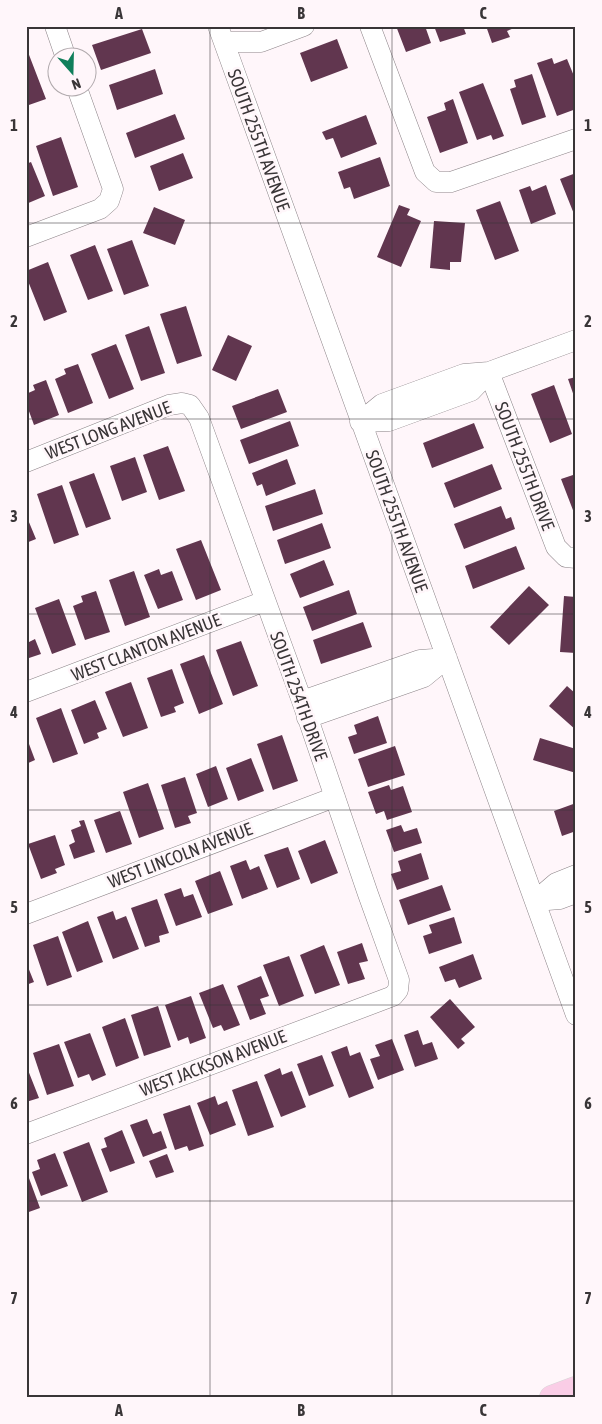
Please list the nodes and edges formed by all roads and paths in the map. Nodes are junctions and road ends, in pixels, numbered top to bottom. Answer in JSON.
{"nodes":[{"id":1,"x":55,"y":26,"type":"edge"},
{"id":2,"x":251,"y":26,"type":"edge"},
{"id":3,"x":304,"y":26,"type":"edge"},
{"id":4,"x":370,"y":26,"type":"edge"},
{"id":5,"x":221,"y":34,"type":"edge"},
{"id":6,"x":63,"y":48,"type":"edge"},
{"id":7,"x":81,"y":98,"type":"edge"},
{"id":8,"x":576,"y":139,"type":"edge"},
{"id":9,"x":26,"y":237,"type":"edge"},
{"id":10,"x":576,"y":340,"type":"edge"},
{"id":11,"x":489,"y":372,"type":"junction"},
{"id":12,"x":190,"y":405,"type":"joint"},
{"id":13,"x":360,"y":422,"type":"junction"},
{"id":14,"x":26,"y":462,"type":"edge"},
{"id":15,"x":571,"y":557,"type":"edge"},
{"id":16,"x":265,"y":601,"type":"junction"},
{"id":17,"x":447,"y":658,"type":"junction"},
{"id":18,"x":26,"y":692,"type":"edge"},
{"id":19,"x":305,"y":710,"type":"junction"},
{"id":20,"x":335,"y":797,"type":"junction"},
{"id":21,"x":576,"y":875,"type":"edge"},
{"id":22,"x":576,"y":894,"type":"edge"},
{"id":23,"x":535,"y":901,"type":"junction"},
{"id":24,"x":26,"y":914,"type":"edge"},
{"id":25,"x":398,"y":990,"type":"joint"},
{"id":26,"x":576,"y":1015,"type":"edge"},
{"id":27,"x":26,"y":1134,"type":"edge"},
{"id":28,"x":576,"y":1389,"type":"edge"},
{"id":29,"x":552,"y":1398,"type":"edge"}],
"edges":[{"from":1,"to":6,"type":"street"},
{"from":2,"to":5,"type":"street"},
{"from":3,"to":5,"type":"street"},
{"from":4,"to":8,"type":"street"},
{"from":5,"to":13,"type":"street","name":"SOUTH 255TH AVENUE"},
{"from":7,"to":9,"type":"street"},
{"from":10,"to":11,"type":"street"},
{"from":11,"to":13,"type":"street"},
{"from":11,"to":15,"type":"street","name":"SOUTH 255TH DRIVE"},
{"from":12,"to":14,"type":"street","name":"WEST LONG AVENUE"},
{"from":12,"to":16,"type":"street","name":"SOUTH 254TH DRIVE"},
{"from":13,"to":17,"type":"street","name":"SOUTH 255TH AVENUE"},
{"from":16,"to":18,"type":"street","name":"WEST CLANTON AVENUE"},
{"from":16,"to":19,"type":"street","name":"SOUTH 254TH DRIVE"},
{"from":17,"to":19,"type":"street"},
{"from":17,"to":23,"type":"street","name":"SOUTH 255TH AVENUE"},
{"from":19,"to":20,"type":"street","name":"SOUTH 254TH DRIVE"},
{"from":20,"to":24,"type":"street","name":"WEST LINCOLN AVENUE"},
{"from":20,"to":25,"type":"street","name":"SOUTH 254TH DRIVE"},
{"from":21,"to":23,"type":"street"},
{"from":22,"to":23,"type":"street"},
{"from":23,"to":26,"type":"street","name":"SOUTH 255TH AVENUE"},
{"from":25,"to":27,"type":"street","name":"WEST JACKSON AVENUE"},
{"from":28,"to":29,"type":"main road"}]}
